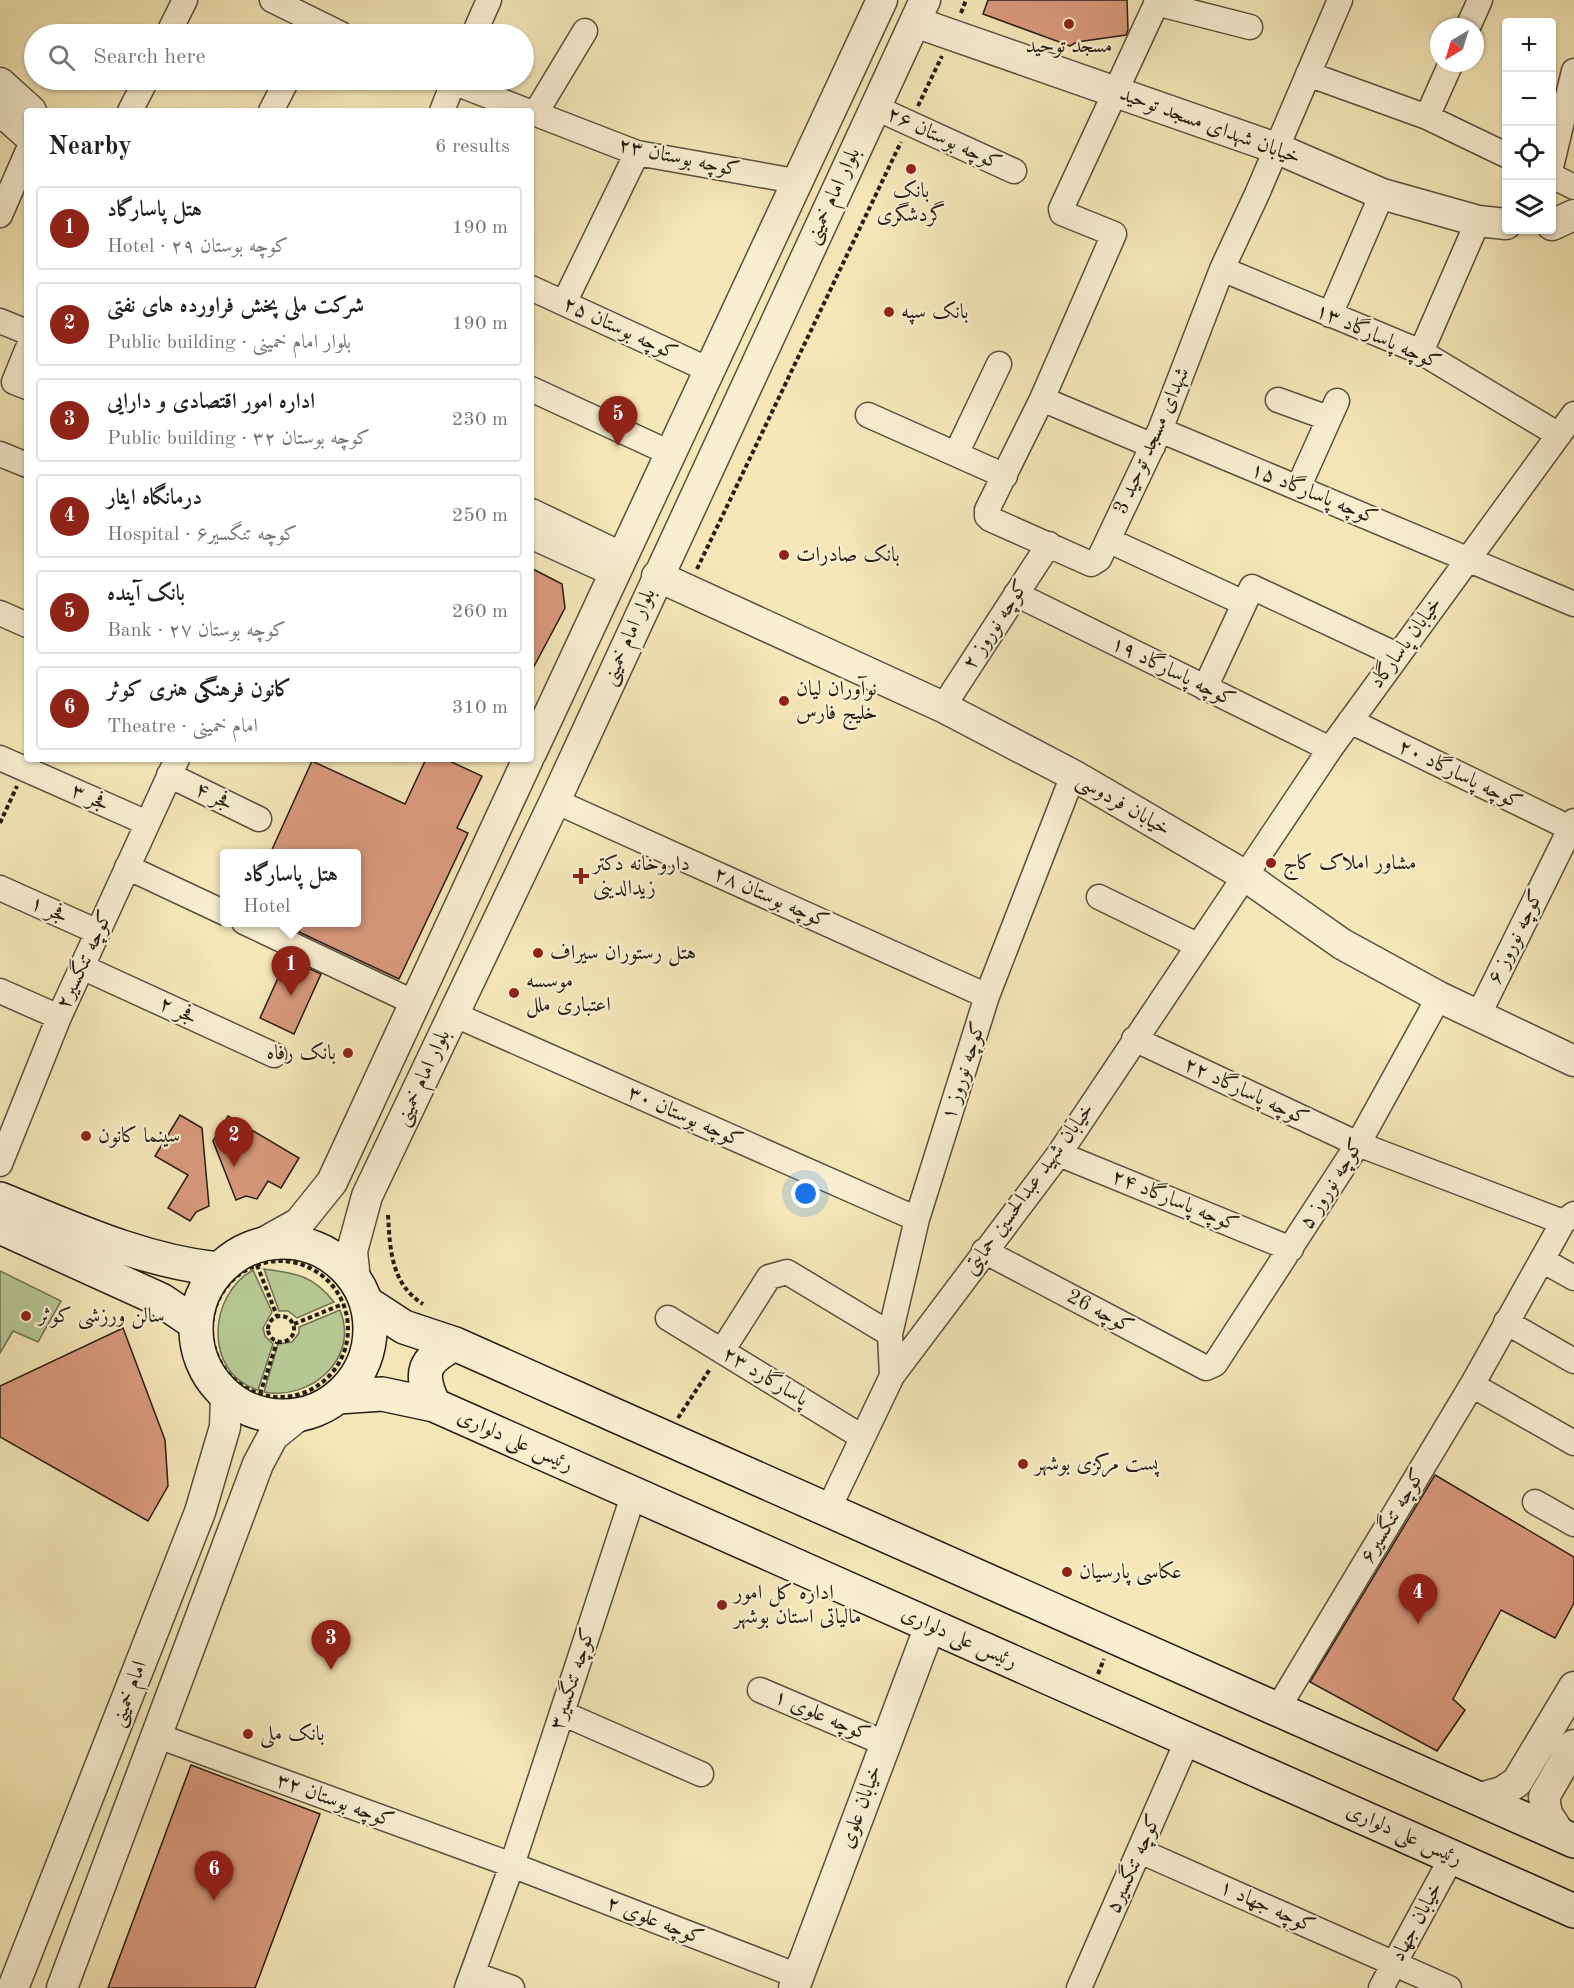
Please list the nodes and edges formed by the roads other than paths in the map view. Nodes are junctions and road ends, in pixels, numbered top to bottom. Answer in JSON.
{"nodes":[{"id":1,"x":185,"y":0,"type":"edge"},
{"id":2,"x":272,"y":0,"type":"edge"},
{"id":3,"x":489,"y":0,"type":"edge"},
{"id":4,"x":882,"y":0,"type":"edge"},
{"id":5,"x":1340,"y":0,"type":"edge"},
{"id":6,"x":1480,"y":0,"type":"edge"},
{"id":7,"x":1157,"y":2,"type":"edge"},
{"id":8,"x":920,"y":11,"type":"edge"},
{"id":9,"x":1472,"y":18,"type":"edge"},
{"id":10,"x":173,"y":24,"type":"edge"},
{"id":11,"x":306,"y":24,"type":"edge"},
{"id":12,"x":478,"y":24,"type":"edge"},
{"id":13,"x":1250,"y":27,"type":"dead end"},
{"id":14,"x":585,"y":31,"type":"dead end"},
{"id":15,"x":1574,"y":71,"type":"edge"},
{"id":16,"x":1447,"y":72,"type":"edge"},
{"id":17,"x":1308,"y":74,"type":"junction"},
{"id":18,"x":0,"y":83,"type":"edge"},
{"id":19,"x":141,"y":90,"type":"edge"},
{"id":20,"x":282,"y":90,"type":"edge"},
{"id":21,"x":450,"y":90,"type":"edge"},
{"id":22,"x":476,"y":90,"type":"edge"},
{"id":23,"x":1115,"y":92,"type":"junction"},
{"id":24,"x":874,"y":107,"type":"junction"},
{"id":25,"x":28,"y":108,"type":"edge"},
{"id":26,"x":132,"y":108,"type":"edge"},
{"id":27,"x":273,"y":108,"type":"edge"},
{"id":28,"x":443,"y":108,"type":"edge"},
{"id":29,"x":521,"y":108,"type":"edge"},
{"id":30,"x":534,"y":108,"type":"edge"},
{"id":31,"x":0,"y":110,"type":"edge"},
{"id":32,"x":534,"y":113,"type":"edge"},
{"id":33,"x":1427,"y":117,"type":"junction"},
{"id":34,"x":24,"y":131,"type":"edge"},
{"id":35,"x":1556,"y":143,"type":"edge"},
{"id":36,"x":1276,"y":148,"type":"junction"},
{"id":37,"x":1502,"y":152,"type":"edge"},
{"id":38,"x":637,"y":153,"type":"junction"},
{"id":39,"x":24,"y":159,"type":"edge"},
{"id":40,"x":1014,"y":171,"type":"dead end"},
{"id":41,"x":1556,"y":178,"type":"edge"},
{"id":42,"x":795,"y":181,"type":"junction"},
{"id":43,"x":1574,"y":187,"type":"edge"},
{"id":44,"x":1382,"y":194,"type":"junction"},
{"id":45,"x":3,"y":202,"type":"edge"},
{"id":46,"x":1574,"y":216,"type":"edge"},
{"id":47,"x":1492,"y":222,"type":"edge"},
{"id":48,"x":1556,"y":223,"type":"edge"},
{"id":49,"x":1222,"y":269,"type":"junction"},
{"id":50,"x":534,"y":289,"type":"edge"},
{"id":51,"x":564,"y":303,"type":"junction"},
{"id":52,"x":1330,"y":315,"type":"junction"},
{"id":53,"x":0,"y":321,"type":"edge"},
{"id":54,"x":24,"y":331,"type":"edge"},
{"id":55,"x":1420,"y":352,"type":"junction"},
{"id":56,"x":24,"y":357,"type":"edge"},
{"id":57,"x":999,"y":364,"type":"dead end"},
{"id":58,"x":709,"y":370,"type":"junction"},
{"id":59,"x":24,"y":386,"type":"edge"},
{"id":60,"x":534,"y":390,"type":"edge"},
{"id":61,"x":1042,"y":399,"type":"junction"},
{"id":62,"x":1278,"y":400,"type":"dead end"},
{"id":63,"x":1574,"y":414,"type":"edge"},
{"id":64,"x":868,"y":415,"type":"dead end"},
{"id":65,"x":1559,"y":435,"type":"junction"},
{"id":66,"x":1157,"y":438,"type":"junction"},
{"id":67,"x":0,"y":454,"type":"edge"},
{"id":68,"x":672,"y":454,"type":"junction"},
{"id":69,"x":956,"y":454,"type":"junction"},
{"id":70,"x":24,"y":464,"type":"edge"},
{"id":71,"x":1005,"y":476,"type":"junction"},
{"id":72,"x":1298,"y":488,"type":"junction"},
{"id":73,"x":534,"y":516,"type":"edge"},
{"id":74,"x":534,"y":534,"type":"edge"},
{"id":75,"x":1108,"y":540,"type":"junction"},
{"id":76,"x":1049,"y":544,"type":"junction"},
{"id":77,"x":582,"y":548,"type":"junction"},
{"id":78,"x":1468,"y":558,"type":"junction"},
{"id":79,"x":618,"y":566,"type":"junction"},
{"id":80,"x":657,"y":576,"type":"junction"},
{"id":81,"x":1016,"y":594,"type":"junction"},
{"id":82,"x":1244,"y":603,"type":"junction"},
{"id":83,"x":1574,"y":604,"type":"edge"},
{"id":84,"x":0,"y":613,"type":"edge"},
{"id":85,"x":24,"y":624,"type":"edge"},
{"id":86,"x":1397,"y":654,"type":"junction"},
{"id":87,"x":1205,"y":688,"type":"junction"},
{"id":88,"x":943,"y":707,"type":"junction"},
{"id":89,"x":1350,"y":722,"type":"junction"},
{"id":90,"x":534,"y":747,"type":"edge"},
{"id":91,"x":1330,"y":749,"type":"junction"},
{"id":92,"x":0,"y":758,"type":"edge"},
{"id":93,"x":527,"y":762,"type":"edge"},
{"id":94,"x":173,"y":767,"type":"edge"},
{"id":95,"x":1073,"y":775,"type":"junction"},
{"id":96,"x":555,"y":801,"type":"junction"},
{"id":97,"x":259,"y":819,"type":"dead end"},
{"id":98,"x":147,"y":823,"type":"junction"},
{"id":99,"x":1572,"y":827,"type":"edge"},
{"id":100,"x":128,"y":867,"type":"junction"},
{"id":101,"x":1244,"y":875,"type":"junction"},
{"id":102,"x":0,"y":888,"type":"edge"},
{"id":103,"x":1099,"y":897,"type":"dead end"},
{"id":104,"x":220,"y":911,"type":"edge"},
{"id":105,"x":255,"y":927,"type":"edge"},
{"id":106,"x":98,"y":932,"type":"junction"},
{"id":107,"x":1197,"y":945,"type":"junction"},
{"id":108,"x":82,"y":967,"type":"junction"},
{"id":109,"x":0,"y":991,"type":"edge"},
{"id":110,"x":987,"y":996,"type":"junction"},
{"id":111,"x":1439,"y":997,"type":"junction"},
{"id":112,"x":415,"y":1003,"type":"junction"},
{"id":113,"x":453,"y":1014,"type":"junction"},
{"id":114,"x":1479,"y":1014,"type":"junction"},
{"id":115,"x":59,"y":1017,"type":"junction"},
{"id":116,"x":1134,"y":1039,"type":"junction"},
{"id":117,"x":274,"y":1055,"type":"dead end"},
{"id":118,"x":1574,"y":1060,"type":"edge"},
{"id":119,"x":1358,"y":1144,"type":"junction"},
{"id":120,"x":1059,"y":1154,"type":"junction"},
{"id":121,"x":0,"y":1164,"type":"edge"},
{"id":122,"x":332,"y":1182,"type":"junction"},
{"id":123,"x":0,"y":1199,"type":"edge"},
{"id":124,"x":378,"y":1204,"type":"junction"},
{"id":125,"x":1568,"y":1218,"type":"edge"},
{"id":126,"x":916,"y":1220,"type":"junction"},
{"id":127,"x":0,"y":1227,"type":"edge"},
{"id":128,"x":1291,"y":1249,"type":"junction"},
{"id":129,"x":984,"y":1251,"type":"junction"},
{"id":130,"x":261,"y":1254,"type":"junction"},
{"id":131,"x":1542,"y":1260,"type":"junction"},
{"id":132,"x":125,"y":1266,"type":"junction"},
{"id":133,"x":217,"y":1269,"type":"junction"},
{"id":134,"x":1574,"y":1278,"type":"edge"},
{"id":135,"x":355,"y":1295,"type":"junction"},
{"id":136,"x":668,"y":1318,"type":"dead end"},
{"id":137,"x":1506,"y":1322,"type":"junction"},
{"id":138,"x":195,"y":1323,"type":"junction"},
{"id":139,"x":890,"y":1334,"type":"junction"},
{"id":140,"x":454,"y":1344,"type":"junction"},
{"id":141,"x":722,"y":1351,"type":"junction"},
{"id":142,"x":1574,"y":1361,"type":"edge"},
{"id":143,"x":1215,"y":1364,"type":"joint"},
{"id":144,"x":892,"y":1376,"type":"junction"},
{"id":145,"x":1472,"y":1385,"type":"junction"},
{"id":146,"x":226,"y":1396,"type":"junction"},
{"id":147,"x":338,"y":1397,"type":"junction"},
{"id":148,"x":434,"y":1405,"type":"junction"},
{"id":149,"x":299,"y":1415,"type":"junction"},
{"id":150,"x":862,"y":1437,"type":"junction"},
{"id":151,"x":1574,"y":1443,"type":"edge"},
{"id":152,"x":634,"y":1493,"type":"junction"},
{"id":153,"x":1535,"y":1502,"type":"dead end"},
{"id":154,"x":828,"y":1510,"type":"junction"},
{"id":155,"x":200,"y":1512,"type":"junction"},
{"id":156,"x":1574,"y":1524,"type":"edge"},
{"id":157,"x":236,"y":1528,"type":"junction"},
{"id":158,"x":930,"y":1626,"type":"junction"},
{"id":159,"x":1574,"y":1687,"type":"edge"},
{"id":160,"x":760,"y":1689,"type":"dead end"},
{"id":161,"x":1278,"y":1708,"type":"junction"},
{"id":162,"x":562,"y":1713,"type":"junction"},
{"id":163,"x":158,"y":1736,"type":"junction"},
{"id":164,"x":1188,"y":1739,"type":"junction"},
{"id":165,"x":884,"y":1743,"type":"junction"},
{"id":166,"x":1574,"y":1745,"type":"edge"},
{"id":167,"x":701,"y":1774,"type":"dead end"},
{"id":168,"x":1480,"y":1798,"type":"junction"},
{"id":169,"x":1567,"y":1837,"type":"edge"},
{"id":170,"x":1140,"y":1851,"type":"junction"},
{"id":171,"x":1452,"y":1857,"type":"junction"},
{"id":172,"x":512,"y":1865,"type":"junction"},
{"id":173,"x":1574,"y":1911,"type":"edge"},
{"id":174,"x":1394,"y":1964,"type":"junction"},
{"id":175,"x":470,"y":1981,"type":"edge"},
{"id":176,"x":796,"y":1982,"type":"edge"},
{"id":177,"x":13,"y":1988,"type":"edge"},
{"id":178,"x":63,"y":1988,"type":"edge"},
{"id":179,"x":512,"y":1988,"type":"edge"},
{"id":180,"x":1079,"y":1988,"type":"edge"},
{"id":181,"x":1381,"y":1988,"type":"edge"},
{"id":182,"x":1449,"y":1988,"type":"edge"}],
"edges":[{"from":1,"to":10,"type":"street"},
{"from":2,"to":11,"type":"street"},
{"from":3,"to":12,"type":"street"},
{"from":4,"to":42,"type":"street","name":"بلوار امام خمینی"},
{"from":5,"to":17,"type":"street","name":"شهدای مسجد توحید 3"},
{"from":6,"to":9,"type":"street"},
{"from":7,"to":13,"type":"street"},
{"from":7,"to":23,"type":"street"},
{"from":8,"to":23,"type":"street","name":"خیابان شهدای مسجد توحید"},
{"from":8,"to":24,"type":"street","name":"بلوار امام خمینی"},
{"from":14,"to":30,"type":"street"},
{"from":15,"to":35,"type":"street"},
{"from":16,"to":33,"type":"street"},
{"from":17,"to":33,"type":"street"},
{"from":17,"to":36,"type":"street","name":"شهدای مسجد توحید 3"},
{"from":18,"to":25,"type":"street"},
{"from":19,"to":26,"type":"street"},
{"from":20,"to":27,"type":"street"},
{"from":21,"to":28,"type":"street"},
{"from":22,"to":29,"type":"street","name":"کوچه بوستان ۲۳"},
{"from":23,"to":36,"type":"street","name":"خیابان شهدای مسجد توحید"},
{"from":23,"to":61,"type":"street"},
{"from":24,"to":40,"type":"street","name":"کوچه بوستان ۲۶"},
{"from":24,"to":80,"type":"street","name":"بلوار امام خمینی"},
{"from":31,"to":34,"type":"street"},
{"from":32,"to":38,"type":"street","name":"کوچه بوستان ۲۳"},
{"from":33,"to":37,"type":"street"},
{"from":36,"to":44,"type":"street","name":"خیابان شهدای مسجد توحید"},
{"from":36,"to":49,"type":"street","name":"شهدای مسجد توحید 3"},
{"from":38,"to":42,"type":"street","name":"کوچه بوستان ۲۳"},
{"from":38,"to":51,"type":"street"},
{"from":39,"to":45,"type":"street"},
{"from":41,"to":43,"type":"street"},
{"from":42,"to":58,"type":"street","name":"بلوار امام خمینی"},
{"from":44,"to":47,"type":"street","name":"خیابان شهدای مسجد توحید"},
{"from":44,"to":52,"type":"street"},
{"from":46,"to":48,"type":"street"},
{"from":47,"to":55,"type":"street"},
{"from":49,"to":52,"type":"street","name":"کوچه پاسارگاد ۱۳"},
{"from":49,"to":66,"type":"street","name":"شهدای مسجد توحید 3"},
{"from":50,"to":51,"type":"street","name":"کوچه بوستان ۲۵"},
{"from":51,"to":58,"type":"street","name":"کوچه بوستان ۲۵"},
{"from":52,"to":55,"type":"street","name":"کوچه پاسارگاد ۱۳"},
{"from":53,"to":54,"type":"street"},
{"from":55,"to":65,"type":"street","name":"کوچه پاسارگاد ۱۳"},
{"from":56,"to":59,"type":"street"},
{"from":57,"to":69,"type":"street"},
{"from":58,"to":68,"type":"street","name":"بلوار امام خمینی"},
{"from":60,"to":68,"type":"street"},
{"from":61,"to":66,"type":"street","name":"کوچه پاسارگاد ۱۵"},
{"from":61,"to":71,"type":"street"},
{"from":62,"to":72,"type":"street"},
{"from":63,"to":65,"type":"street","name":"خیابان پاسارگاد"},
{"from":64,"to":69,"type":"street"},
{"from":65,"to":78,"type":"street","name":"خیابان پاسارگاد"},
{"from":66,"to":72,"type":"street","name":"کوچه پاسارگاد ۱۵"},
{"from":66,"to":75,"type":"street","name":"شهدای مسجد توحید 3"},
{"from":67,"to":70,"type":"street"},
{"from":68,"to":79,"type":"street","name":"بلوار امام خمینی"},
{"from":69,"to":71,"type":"street"},
{"from":71,"to":76,"type":"street"},
{"from":72,"to":78,"type":"street","name":"کوچه پاسارگاد ۱۵"},
{"from":73,"to":77,"type":"street"},
{"from":74,"to":77,"type":"street"},
{"from":75,"to":76,"type":"street","name":"شهدای مسجد توحید 3"},
{"from":75,"to":82,"type":"street"},
{"from":76,"to":81,"type":"street","name":"کوچه نوروز ۲"},
{"from":77,"to":79,"type":"street"},
{"from":78,"to":83,"type":"street","name":"کوچه پاسارگاد ۱۵"},
{"from":78,"to":86,"type":"street","name":"خیابان پاسارگاد"},
{"from":79,"to":90,"type":"street","name":"بلوار امام خمینی"},
{"from":80,"to":88,"type":"street","name":"خیابان فردوسی"},
{"from":80,"to":96,"type":"street","name":"بلوار امام خمینی"},
{"from":81,"to":87,"type":"street","name":"کوچه پاسارگاد ۱۹"},
{"from":81,"to":88,"type":"street","name":"کوچه نوروز ۲"},
{"from":82,"to":86,"type":"street"},
{"from":82,"to":87,"type":"street"},
{"from":84,"to":85,"type":"street"},
{"from":86,"to":89,"type":"street","name":"خیابان پاسارگاد"},
{"from":87,"to":91,"type":"street","name":"کوچه پاسارگاد ۱۹"},
{"from":88,"to":95,"type":"street","name":"خیابان فردوسی"},
{"from":89,"to":91,"type":"street","name":"خیابان پاسارگاد"},
{"from":89,"to":99,"type":"street","name":"کوچه پاسارگاد ۲۰"},
{"from":91,"to":101,"type":"street","name":"خیابان پاسارگاد"},
{"from":92,"to":98,"type":"street","name":"فجر ۳"},
{"from":93,"to":112,"type":"street","name":"بلوار امام خمینی"},
{"from":94,"to":97,"type":"street","name":"فجر ۴"},
{"from":94,"to":98,"type":"street","name":"کوچه تنگسیر۲"},
{"from":95,"to":101,"type":"street","name":"خیابان فردوسی"},
{"from":95,"to":110,"type":"street","name":"کوچه نوروز ۱"},
{"from":96,"to":110,"type":"street","name":"کوچه بوستان ۲۸"},
{"from":96,"to":113,"type":"street","name":"بلوار امام خمینی"},
{"from":98,"to":100,"type":"street","name":"کوچه تنگسیر۲"},
{"from":99,"to":114,"type":"street","name":"کوچه نوروز ۶"},
{"from":100,"to":104,"type":"street"},
{"from":100,"to":106,"type":"street","name":"کوچه تنگسیر۲"},
{"from":101,"to":107,"type":"street","name":"خیابان شهید عبدالحسین حمایتی"},
{"from":101,"to":111,"type":"street","name":"خیابان فردوسی"},
{"from":102,"to":106,"type":"street","name":"فجر ۱"},
{"from":103,"to":107,"type":"street"},
{"from":105,"to":112,"type":"street"},
{"from":106,"to":108,"type":"street","name":"کوچه تنگسیر۲"},
{"from":107,"to":116,"type":"street","name":"خیابان شهید عبدالحسین حمایتی"},
{"from":108,"to":115,"type":"street","name":"کوچه تنگسیر۲"},
{"from":108,"to":117,"type":"street","name":"فجر ۲"},
{"from":109,"to":115,"type":"street"},
{"from":110,"to":126,"type":"street","name":"کوچه نوروز ۱"},
{"from":111,"to":114,"type":"street","name":"خیابان فردوسی"},
{"from":111,"to":119,"type":"street","name":"کوچه نوروز ۵"},
{"from":112,"to":122,"type":"street","name":"بلوار امام خمینی"},
{"from":113,"to":124,"type":"street","name":"بلوار امام خمینی"},
{"from":113,"to":126,"type":"street","name":"کوچه بوستان ۳۰"},
{"from":114,"to":118,"type":"street","name":"خیابان فردوسی"},
{"from":115,"to":121,"type":"street","name":"کوچه تنگسیر۲"},
{"from":116,"to":119,"type":"street","name":"کوچه پاسارگاد ۲۲"},
{"from":116,"to":120,"type":"street","name":"خیابان شهید عبدالحسین حمایتی"},
{"from":119,"to":125,"type":"street","name":"کوچه پاسارگاد ۲۲"},
{"from":119,"to":128,"type":"street","name":"کوچه نوروز ۵"},
{"from":120,"to":128,"type":"street","name":"کوچه پاسارگاد ۲۴"},
{"from":120,"to":129,"type":"street","name":"خیابان شهید عبدالحسین حمایتی"},
{"from":122,"to":124,"type":"street"},
{"from":122,"to":130,"type":"street","name":"بلوار امام خمینی"},
{"from":123,"to":132,"type":"main road"},
{"from":124,"to":135,"type":"street","name":"بلوار امام خمینی"},
{"from":125,"to":131,"type":"street","name":"کوچه تنگسیر۶"},
{"from":126,"to":139,"type":"street","name":"کوچه نوروز ۱"},
{"from":127,"to":132,"type":"main road"},
{"from":128,"to":143,"type":"street","name":"کوچه نوروز ۵"},
{"from":129,"to":143,"type":"street","name":"کوچه 26"},
{"from":129,"to":144,"type":"street","name":"خیابان شهید عبدالحسین حمایتی"},
{"from":130,"to":133,"type":"main road"},
{"from":130,"to":135,"type":"main road"},
{"from":131,"to":134,"type":"street"},
{"from":131,"to":137,"type":"street","name":"کوچه تنگسیر۶"},
{"from":132,"to":133,"type":"main road"},
{"from":132,"to":138,"type":"main road"},
{"from":133,"to":138,"type":"main road"},
{"from":135,"to":140,"type":"main road"},
{"from":135,"to":147,"type":"main road"},
{"from":136,"to":141,"type":"street","name":"پاسارگارد ۲۳"},
{"from":137,"to":142,"type":"street"},
{"from":137,"to":145,"type":"street","name":"کوچه تنگسیر۶"},
{"from":138,"to":146,"type":"main road"},
{"from":139,"to":141,"type":"street"},
{"from":139,"to":144,"type":"street","name":"کوچه نوروز ۱"},
{"from":140,"to":148,"type":"main road"},
{"from":140,"to":154,"type":"main road"},
{"from":141,"to":150,"type":"street","name":"پاسارگارد ۲۳"},
{"from":144,"to":150,"type":"street","name":"خیابان شهید عبدالحسین حمایتی"},
{"from":145,"to":151,"type":"street"},
{"from":145,"to":161,"type":"street","name":"کوچه تنگسیر۶"},
{"from":146,"to":149,"type":"main road"},
{"from":146,"to":155,"type":"street","name":"امام خمینی"},
{"from":147,"to":148,"type":"main road","name":"رئیس علی دلواری"},
{"from":147,"to":149,"type":"main road"},
{"from":148,"to":152,"type":"main road","name":"رئیس علی دلواری"},
{"from":149,"to":157,"type":"street","name":"امام خمینی"},
{"from":150,"to":154,"type":"street","name":"خیابان شهید عبدالحسین حمایتی"},
{"from":152,"to":158,"type":"main road","name":"رئیس علی دلواری"},
{"from":152,"to":162,"type":"street","name":"کوچه تنگسیر۳"},
{"from":153,"to":156,"type":"street"},
{"from":154,"to":161,"type":"main road"},
{"from":155,"to":157,"type":"street"},
{"from":155,"to":177,"type":"street","name":"امام خمینی"},
{"from":157,"to":163,"type":"street","name":"امام خمینی"},
{"from":158,"to":164,"type":"main road","name":"رئیس علی دلواری"},
{"from":158,"to":165,"type":"street","name":"خیابان علوی"},
{"from":159,"to":168,"type":"street"},
{"from":160,"to":165,"type":"street","name":"کوچه علوی ۱"},
{"from":161,"to":168,"type":"main road"},
{"from":162,"to":167,"type":"street"},
{"from":162,"to":172,"type":"street","name":"کوچه تنگسیر۳"},
{"from":163,"to":172,"type":"street","name":"کوچه بوستان ۳۲"},
{"from":163,"to":178,"type":"street","name":"امام خمینی"},
{"from":164,"to":170,"type":"street","name":"کوچه تنگسیر۵"},
{"from":164,"to":171,"type":"main road","name":"رئیس علی دلواری"},
{"from":165,"to":176,"type":"street","name":"خیابان علوی"},
{"from":166,"to":169,"type":"street"},
{"from":168,"to":169,"type":"main road"},
{"from":170,"to":174,"type":"street","name":"کوچه جهاد ۱"},
{"from":170,"to":180,"type":"street","name":"کوچه تنگسیر۵"},
{"from":171,"to":173,"type":"main road","name":"رئیس علی دلواری"},
{"from":171,"to":174,"type":"street","name":"خیابان جهاد"},
{"from":172,"to":175,"type":"street","name":"کوچه تنگسیر۳"},
{"from":172,"to":176,"type":"street","name":"کوچه علوی ۲"},
{"from":174,"to":181,"type":"street","name":"خیابان جهاد"},
{"from":174,"to":182,"type":"street","name":"کوچه جهاد ۱"},
{"from":175,"to":179,"type":"street"}]}
